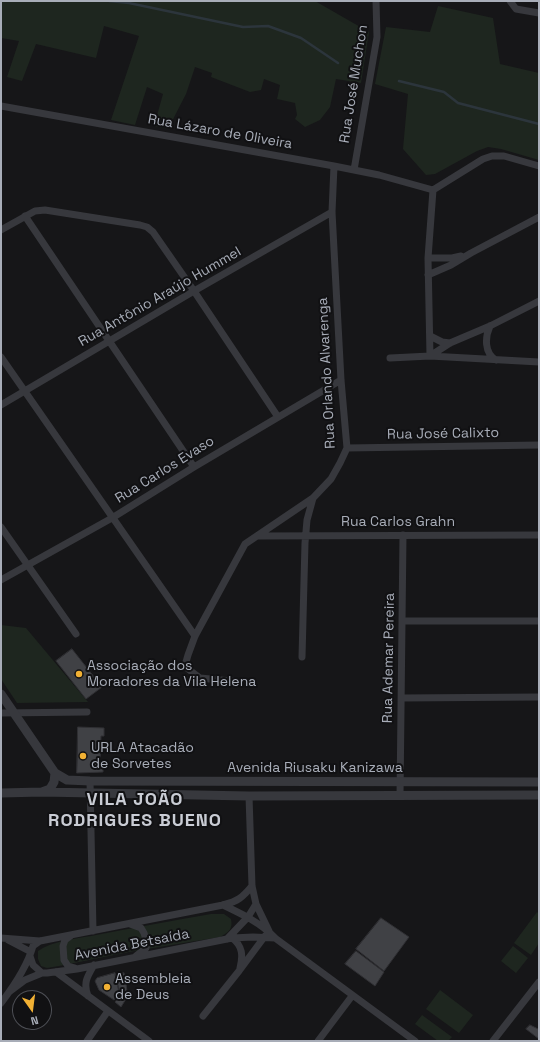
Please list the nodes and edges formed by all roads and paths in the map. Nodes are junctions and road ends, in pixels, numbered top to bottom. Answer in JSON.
{"nodes":[{"id":1,"x":376,"y":1,"type":"edge"},
{"id":2,"x":510,"y":1,"type":"edge"},
{"id":3,"x":539,"y":13,"type":"edge"},
{"id":4,"x":1,"y":106,"type":"edge"},
{"id":5,"x":334,"y":166,"type":"junction"},
{"id":6,"x":539,"y":166,"type":"edge"},
{"id":7,"x":354,"y":170,"type":"junction"},
{"id":8,"x":433,"y":190,"type":"junction"},
{"id":9,"x":332,"y":212,"type":"junction"},
{"id":10,"x":25,"y":216,"type":"junction"},
{"id":11,"x":539,"y":217,"type":"edge"},
{"id":12,"x":1,"y":230,"type":"edge"},
{"id":13,"x":471,"y":253,"type":"junction"},
{"id":14,"x":428,"y":258,"type":"junction"},
{"id":15,"x":428,"y":275,"type":"junction"},
{"id":16,"x":194,"y":291,"type":"junction"},
{"id":17,"x":539,"y":301,"type":"edge"},
{"id":18,"x":490,"y":326,"type":"junction"},
{"id":19,"x":430,"y":336,"type":"junction"},
{"id":20,"x":109,"y":342,"type":"junction"},
{"id":21,"x":450,"y":343,"type":"junction"},
{"id":22,"x":430,"y":356,"type":"junction"},
{"id":23,"x":1,"y":357,"type":"edge"},
{"id":24,"x":390,"y":358,"type":"dead end"},
{"id":25,"x":496,"y":360,"type":"junction"},
{"id":26,"x":539,"y":362,"type":"edge"},
{"id":27,"x":341,"y":380,"type":"junction"},
{"id":28,"x":25,"y":391,"type":"junction"},
{"id":29,"x":1,"y":405,"type":"edge"},
{"id":30,"x":278,"y":417,"type":"junction"},
{"id":31,"x":539,"y":445,"type":"edge"},
{"id":32,"x":347,"y":448,"type":"junction"},
{"id":33,"x":194,"y":467,"type":"junction"},
{"id":34,"x":312,"y":498,"type":"junction"},
{"id":35,"x":112,"y":518,"type":"junction"},
{"id":36,"x":1,"y":527,"type":"edge"},
{"id":37,"x":403,"y":535,"type":"junction"},
{"id":38,"x":539,"y":535,"type":"edge"},
{"id":39,"x":256,"y":536,"type":"junction"},
{"id":40,"x":305,"y":536,"type":"junction"},
{"id":41,"x":27,"y":565,"type":"junction"},
{"id":42,"x":1,"y":580,"type":"edge"},
{"id":43,"x":403,"y":621,"type":"junction"},
{"id":44,"x":539,"y":621,"type":"edge"},
{"id":45,"x":76,"y":634,"type":"dead end"},
{"id":46,"x":195,"y":636,"type":"junction"},
{"id":47,"x":302,"y":656,"type":"dead end"},
{"id":48,"x":241,"y":682,"type":"dead end"},
{"id":49,"x":1,"y":694,"type":"edge"},
{"id":50,"x":539,"y":697,"type":"edge"},
{"id":51,"x":402,"y":698,"type":"junction"},
{"id":52,"x":87,"y":712,"type":"dead end"},
{"id":53,"x":1,"y":713,"type":"edge"},
{"id":54,"x":14,"y":713,"type":"junction"},
{"id":55,"x":55,"y":773,"type":"junction"},
{"id":56,"x":90,"y":781,"type":"junction"},
{"id":57,"x":400,"y":782,"type":"junction"},
{"id":58,"x":539,"y":782,"type":"edge"},
{"id":59,"x":42,"y":792,"type":"junction"},
{"id":60,"x":1,"y":793,"type":"edge"},
{"id":61,"x":90,"y":794,"type":"junction"},
{"id":62,"x":539,"y":795,"type":"edge"},
{"id":63,"x":249,"y":796,"type":"junction"},
{"id":64,"x":400,"y":796,"type":"junction"},
{"id":65,"x":252,"y":886,"type":"junction"},
{"id":66,"x":256,"y":904,"type":"junction"},
{"id":67,"x":224,"y":905,"type":"junction"},
{"id":68,"x":248,"y":917,"type":"junction"},
{"id":69,"x":130,"y":923,"type":"junction"},
{"id":70,"x":93,"y":930,"type":"junction"},
{"id":71,"x":235,"y":930,"type":"junction"},
{"id":72,"x":266,"y":930,"type":"junction"},
{"id":73,"x":72,"y":935,"type":"junction"},
{"id":74,"x":4,"y":938,"type":"edge"},
{"id":75,"x":264,"y":938,"type":"junction"},
{"id":76,"x":275,"y":938,"type":"junction"},
{"id":77,"x":230,"y":939,"type":"junction"},
{"id":78,"x":40,"y":941,"type":"junction"},
{"id":79,"x":31,"y":954,"type":"junction"},
{"id":80,"x":136,"y":957,"type":"junction"},
{"id":81,"x":94,"y":965,"type":"junction"},
{"id":82,"x":77,"y":969,"type":"junction"},
{"id":83,"x":42,"y":972,"type":"junction"},
{"id":84,"x":56,"y":972,"type":"junction"},
{"id":85,"x":239,"y":972,"type":"junction"},
{"id":86,"x":539,"y":982,"type":"edge"},
{"id":87,"x":9,"y":992,"type":"junction"},
{"id":88,"x":88,"y":996,"type":"junction"},
{"id":89,"x":352,"y":996,"type":"junction"},
{"id":90,"x":1,"y":1003,"type":"edge"},
{"id":91,"x":108,"y":1011,"type":"junction"},
{"id":92,"x":202,"y":1016,"type":"dead end"},
{"id":93,"x":87,"y":1041,"type":"edge"},
{"id":94,"x":149,"y":1041,"type":"edge"},
{"id":95,"x":318,"y":1041,"type":"edge"},
{"id":96,"x":415,"y":1041,"type":"edge"},
{"id":97,"x":493,"y":1041,"type":"edge"}],
"edges":[{"from":1,"to":7,"type":"street","name":"Rua José Muchon"},
{"from":2,"to":3,"type":"street"},
{"from":4,"to":5,"type":"street","name":"Rua Lázaro de Oliveira"},
{"from":5,"to":7,"type":"street","name":"Rua Lázaro de Oliveira"},
{"from":5,"to":9,"type":"street","name":"Rua Orlando Alvarenga"},
{"from":6,"to":8,"type":"street"},
{"from":7,"to":8,"type":"street","name":"Rua Lázaro de Oliveira"},
{"from":8,"to":14,"type":"street"},
{"from":9,"to":16,"type":"street","name":"Rua Antônio Araújo Hummel"},
{"from":9,"to":27,"type":"street","name":"Rua Orlando Alvarenga"},
{"from":10,"to":12,"type":"street"},
{"from":10,"to":16,"type":"street"},
{"from":10,"to":20,"type":"street"},
{"from":11,"to":13,"type":"street"},
{"from":13,"to":14,"type":"street"},
{"from":13,"to":15,"type":"street"},
{"from":14,"to":15,"type":"street"},
{"from":15,"to":19,"type":"street"},
{"from":16,"to":20,"type":"street","name":"Rua Antônio Araújo Hummel"},
{"from":16,"to":30,"type":"street"},
{"from":17,"to":18,"type":"street"},
{"from":18,"to":21,"type":"street"},
{"from":18,"to":25,"type":"street"},
{"from":19,"to":21,"type":"street"},
{"from":19,"to":22,"type":"street"},
{"from":20,"to":28,"type":"street","name":"Rua Antônio Araújo Hummel"},
{"from":20,"to":33,"type":"street"},
{"from":21,"to":22,"type":"street"},
{"from":22,"to":24,"type":"street"},
{"from":22,"to":25,"type":"street"},
{"from":23,"to":28,"type":"street"},
{"from":25,"to":26,"type":"street"},
{"from":27,"to":30,"type":"street","name":"Rua Carlos Evaso"},
{"from":27,"to":32,"type":"street","name":"Rua Orlando Alvarenga"},
{"from":28,"to":29,"type":"street","name":"Rua Antônio Araújo Hummel"},
{"from":28,"to":35,"type":"street"},
{"from":30,"to":33,"type":"street","name":"Rua Carlos Evaso"},
{"from":31,"to":32,"type":"street","name":"Rua José Calixto"},
{"from":32,"to":34,"type":"street","name":"Rua Orlando Alvarenga"},
{"from":33,"to":35,"type":"street","name":"Rua Carlos Evaso"},
{"from":34,"to":39,"type":"street","name":"Rua Orlando Alvarenga"},
{"from":34,"to":40,"type":"street"},
{"from":35,"to":41,"type":"street","name":"Rua Carlos Evaso"},
{"from":35,"to":46,"type":"street"},
{"from":36,"to":41,"type":"street"},
{"from":37,"to":38,"type":"street","name":"Rua Carlos Grahn"},
{"from":37,"to":40,"type":"street","name":"Rua Carlos Grahn"},
{"from":37,"to":43,"type":"street","name":"Rua Ademar Pereira"},
{"from":39,"to":40,"type":"street","name":"Rua Carlos Grahn"},
{"from":39,"to":46,"type":"street","name":"Rua Orlando Alvarenga"},
{"from":40,"to":47,"type":"street"},
{"from":41,"to":42,"type":"street","name":"Rua Carlos Evaso"},
{"from":41,"to":45,"type":"street"},
{"from":43,"to":44,"type":"street"},
{"from":43,"to":51,"type":"street","name":"Rua Ademar Pereira"},
{"from":46,"to":48,"type":"street","name":"Rua Orlando Alvarenga"},
{"from":49,"to":54,"type":"street"},
{"from":50,"to":51,"type":"street"},
{"from":51,"to":57,"type":"street","name":"Rua Ademar Pereira"},
{"from":52,"to":54,"type":"street"},
{"from":53,"to":54,"type":"street"},
{"from":54,"to":55,"type":"street"},
{"from":55,"to":56,"type":"street","name":"Avenida Riusaku Kanizawa"},
{"from":55,"to":59,"type":"street"},
{"from":56,"to":57,"type":"street","name":"Avenida Riusaku Kanizawa"},
{"from":56,"to":61,"type":"street"},
{"from":57,"to":58,"type":"street","name":"Avenida Riusaku Kanizawa"},
{"from":57,"to":64,"type":"street","name":"Rua Ademar Pereira"},
{"from":59,"to":60,"type":"street"},
{"from":59,"to":61,"type":"street"},
{"from":61,"to":63,"type":"street"},
{"from":61,"to":70,"type":"street"},
{"from":62,"to":64,"type":"street"},
{"from":63,"to":64,"type":"street"},
{"from":63,"to":65,"type":"street"},
{"from":65,"to":66,"type":"street"},
{"from":65,"to":67,"type":"street"},
{"from":66,"to":68,"type":"street"},
{"from":66,"to":72,"type":"street"},
{"from":67,"to":68,"type":"street"},
{"from":67,"to":69,"type":"street"},
{"from":67,"to":71,"type":"street"},
{"from":68,"to":71,"type":"street"},
{"from":68,"to":72,"type":"street"},
{"from":69,"to":70,"type":"street"},
{"from":69,"to":80,"type":"street"},
{"from":70,"to":73,"type":"street"},
{"from":71,"to":77,"type":"street"},
{"from":72,"to":75,"type":"street"},
{"from":72,"to":76,"type":"street"},
{"from":73,"to":78,"type":"street"},
{"from":73,"to":82,"type":"street"},
{"from":74,"to":78,"type":"street"},
{"from":74,"to":79,"type":"street"},
{"from":75,"to":76,"type":"street","name":"Avenida Betsaída"},
{"from":75,"to":77,"type":"street","name":"Avenida Betsaída"},
{"from":75,"to":85,"type":"street"},
{"from":76,"to":89,"type":"street"},
{"from":77,"to":80,"type":"street","name":"Avenida Betsaída"},
{"from":77,"to":85,"type":"street"},
{"from":78,"to":79,"type":"street","name":"Avenida Betsaída"},
{"from":79,"to":83,"type":"street"},
{"from":79,"to":87,"type":"street","name":"Avenida Betsaída"},
{"from":80,"to":81,"type":"street","name":"Avenida Betsaída"},
{"from":81,"to":82,"type":"street","name":"Avenida Betsaída"},
{"from":81,"to":88,"type":"street"},
{"from":82,"to":84,"type":"street","name":"Avenida Betsaída"},
{"from":83,"to":84,"type":"street","name":"Avenida Betsaída"},
{"from":83,"to":87,"type":"street","name":"Avenida Betsaída"},
{"from":84,"to":88,"type":"street"},
{"from":85,"to":92,"type":"street"},
{"from":86,"to":97,"type":"street"},
{"from":87,"to":90,"type":"street","name":"Avenida Betsaída"},
{"from":88,"to":91,"type":"street"},
{"from":89,"to":95,"type":"street"},
{"from":89,"to":96,"type":"street"},
{"from":91,"to":93,"type":"street"},
{"from":91,"to":94,"type":"street"}]}
